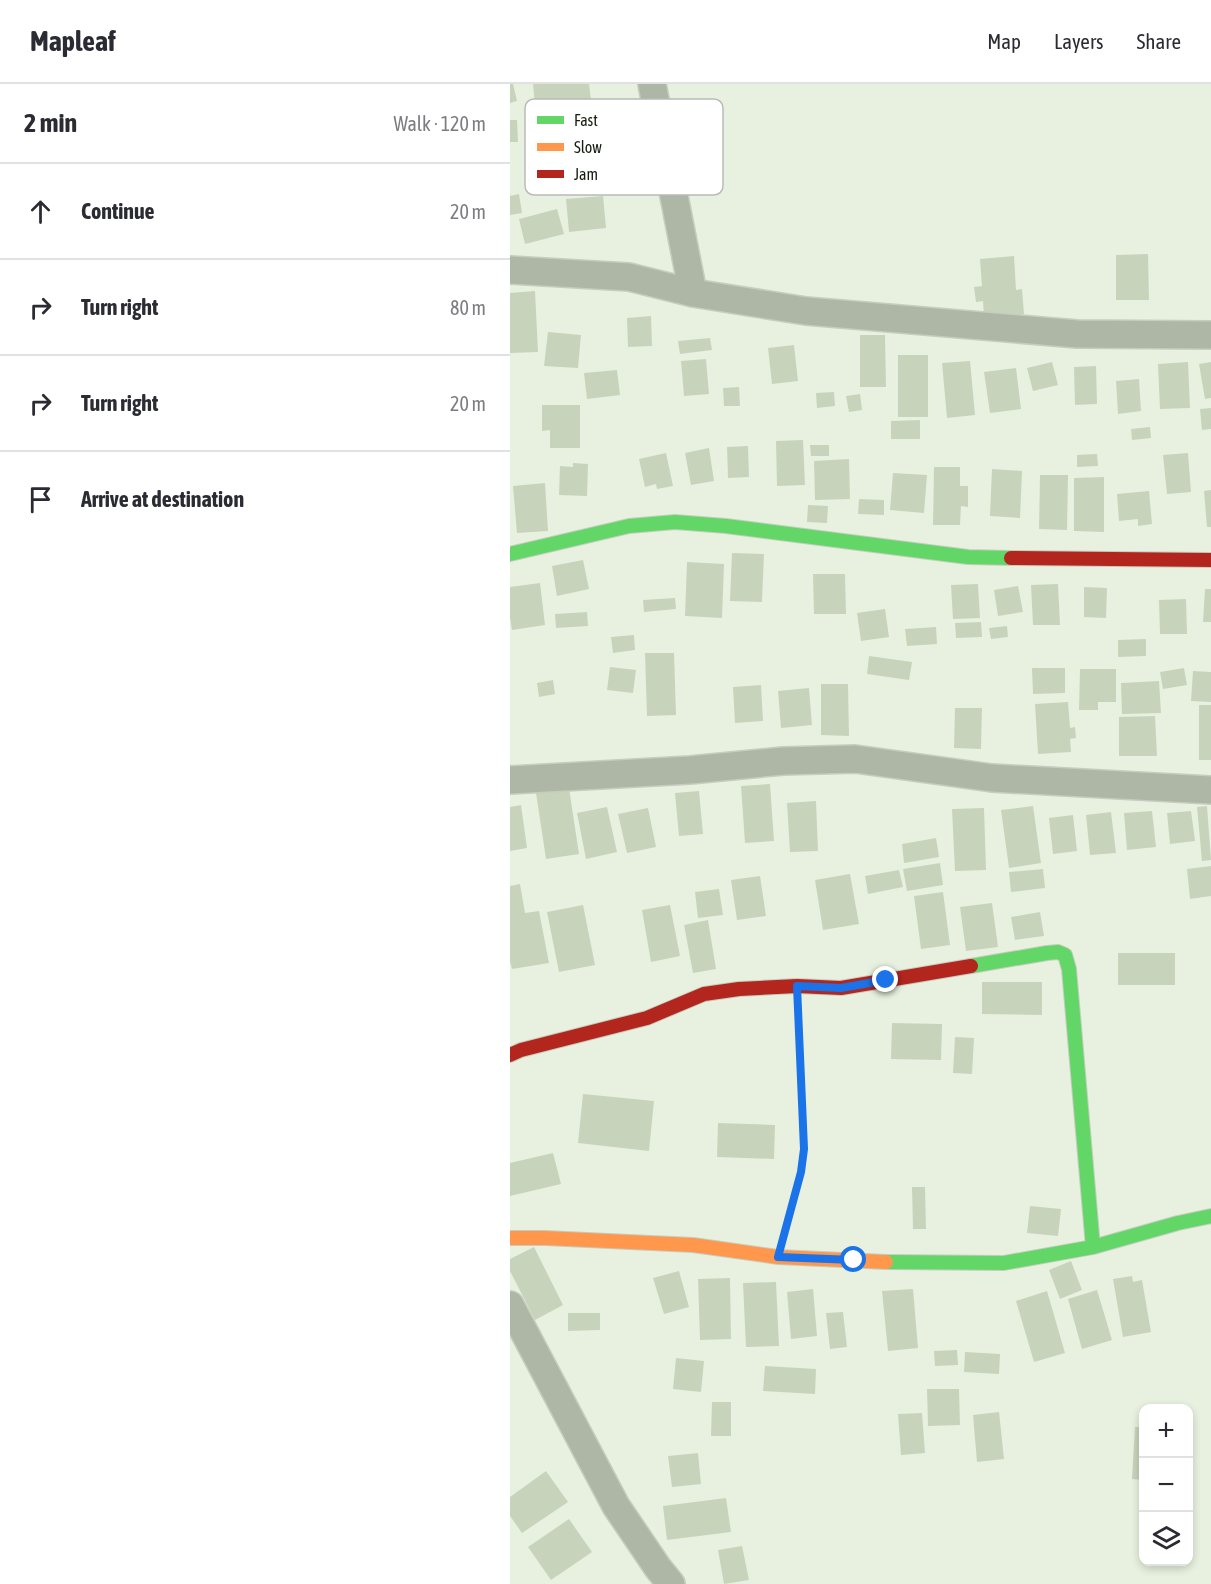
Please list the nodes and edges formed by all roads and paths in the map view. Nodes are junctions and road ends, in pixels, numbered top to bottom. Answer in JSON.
{"nodes":[{"id":1,"x":652,"y":84,"type":"edge"},
{"id":2,"x":655,"y":99,"type":"edge"},
{"id":3,"x":674,"y":195,"type":"edge"},
{"id":4,"x":510,"y":270,"type":"edge"},
{"id":5,"x":693,"y":294,"type":"junction"},
{"id":6,"x":1211,"y":335,"type":"edge"},
{"id":7,"x":510,"y":554,"type":"edge"},
{"id":8,"x":1211,"y":560,"type":"edge"},
{"id":9,"x":510,"y":780,"type":"edge"},
{"id":10,"x":1211,"y":790,"type":"edge"},
{"id":11,"x":797,"y":986,"type":"junction"},
{"id":12,"x":510,"y":1054,"type":"edge"},
{"id":13,"x":1211,"y":1216,"type":"edge"},
{"id":14,"x":510,"y":1238,"type":"edge"},
{"id":15,"x":1093,"y":1247,"type":"junction"},
{"id":16,"x":778,"y":1257,"type":"junction"},
{"id":17,"x":510,"y":1305,"type":"edge"},
{"id":18,"x":671,"y":1584,"type":"edge"}],
"edges":[{"from":1,"to":2,"type":"street"},
{"from":3,"to":5,"type":"street"},
{"from":4,"to":5,"type":"street"},
{"from":5,"to":6,"type":"street"},
{"from":7,"to":8,"type":"street"},
{"from":9,"to":10,"type":"street"},
{"from":11,"to":12,"type":"street"},
{"from":11,"to":15,"type":"street"},
{"from":11,"to":16,"type":"path"},
{"from":13,"to":15,"type":"street"},
{"from":14,"to":16,"type":"street"},
{"from":15,"to":16,"type":"street"},
{"from":17,"to":18,"type":"street"}]}
